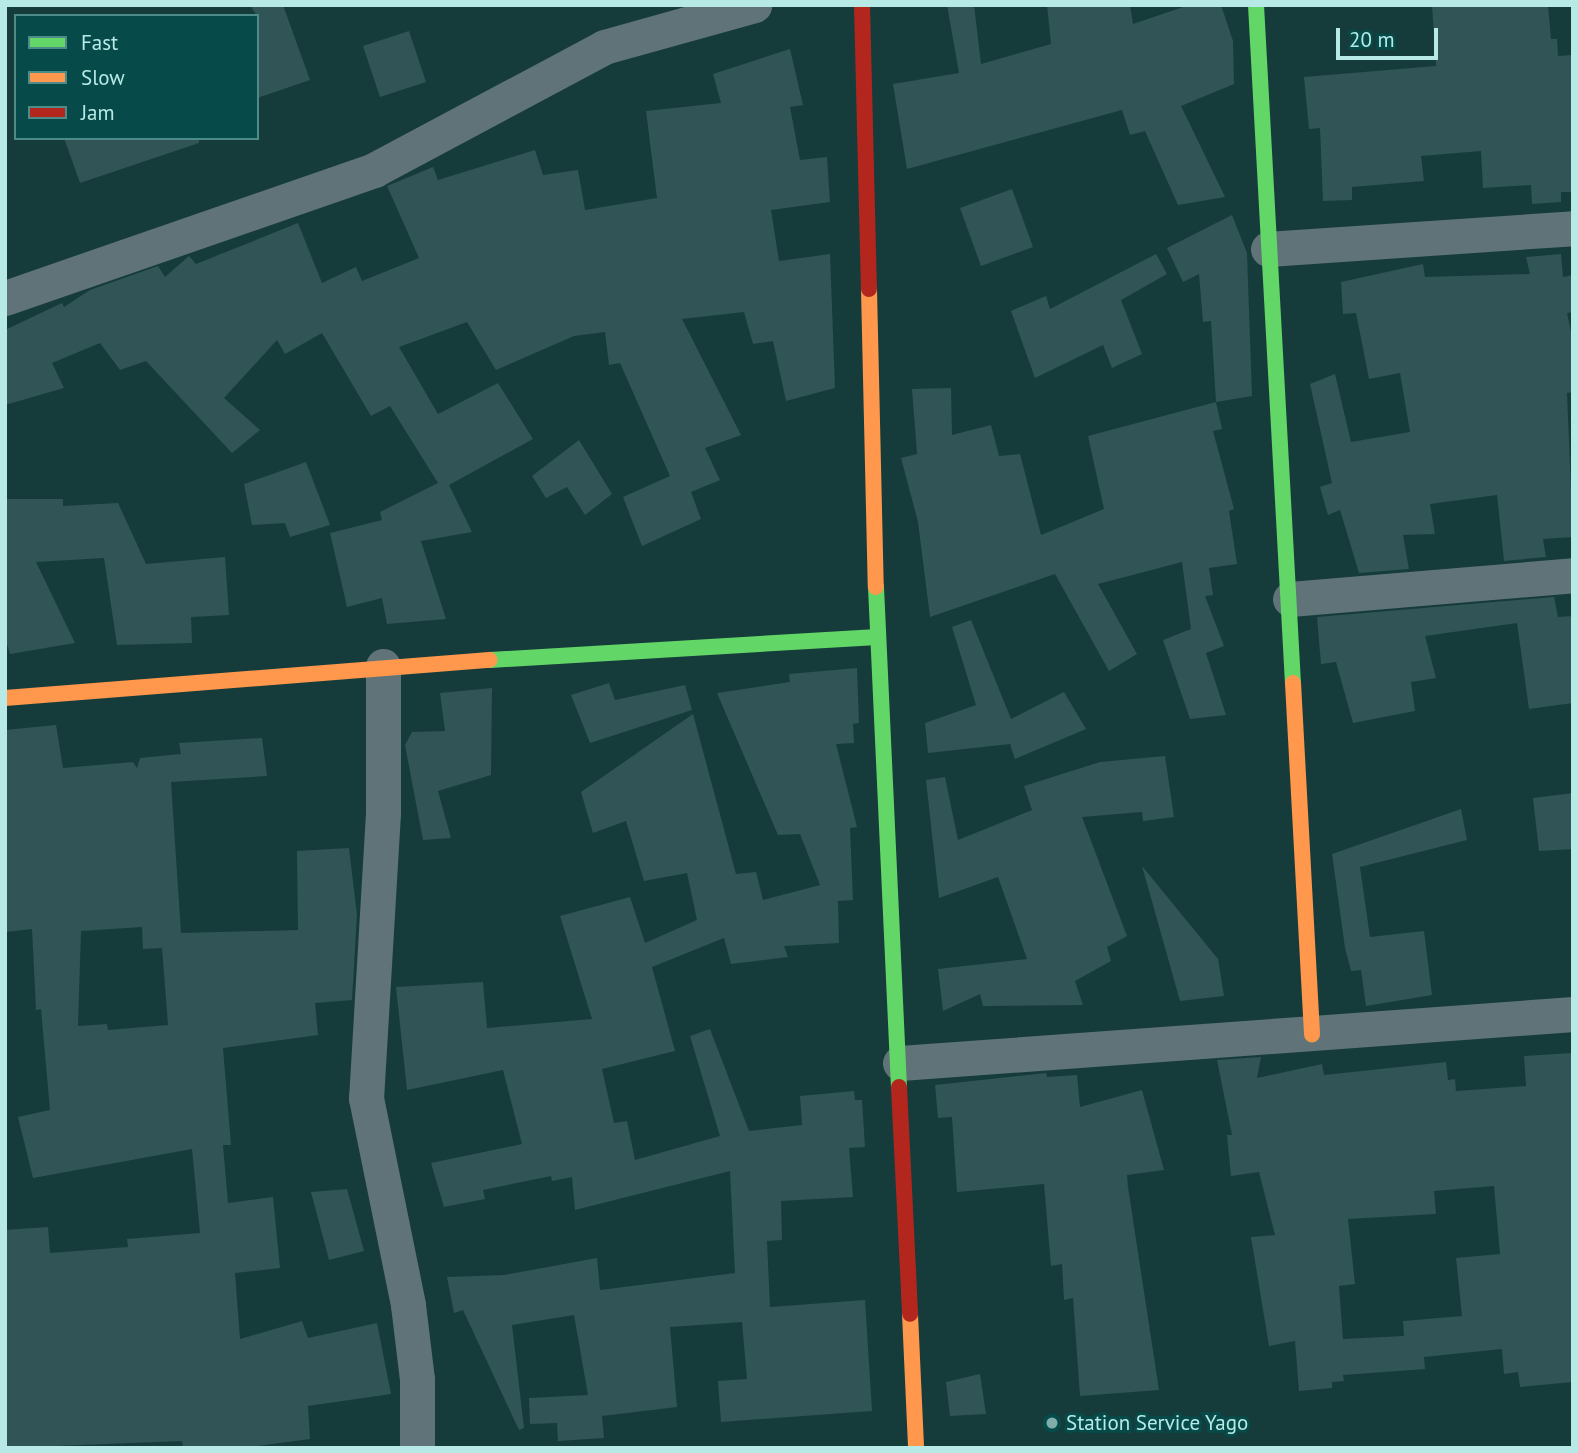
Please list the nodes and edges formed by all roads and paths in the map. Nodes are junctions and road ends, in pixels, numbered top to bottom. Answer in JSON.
{"nodes":[{"id":1,"x":754,"y":5,"type":"edge"},
{"id":2,"x":862,"y":5,"type":"edge"},
{"id":3,"x":1256,"y":5,"type":"edge"},
{"id":4,"x":1573,"y":228,"type":"edge"},
{"id":5,"x":1268,"y":249,"type":"junction"},
{"id":6,"x":5,"y":298,"type":"edge"},
{"id":7,"x":1573,"y":575,"type":"edge"},
{"id":8,"x":1290,"y":599,"type":"junction"},
{"id":9,"x":877,"y":636,"type":"junction"},
{"id":10,"x":383,"y":666,"type":"junction"},
{"id":11,"x":5,"y":698,"type":"edge"},
{"id":12,"x":1573,"y":1014,"type":"edge"},
{"id":13,"x":1312,"y":1034,"type":"junction"},
{"id":14,"x":901,"y":1063,"type":"junction"},
{"id":15,"x":417,"y":1448,"type":"edge"},
{"id":16,"x":916,"y":1448,"type":"edge"}],
"edges":[{"from":1,"to":6,"type":"street"},
{"from":2,"to":9,"type":"street"},
{"from":3,"to":5,"type":"street"},
{"from":4,"to":5,"type":"street"},
{"from":5,"to":8,"type":"street"},
{"from":7,"to":8,"type":"street"},
{"from":8,"to":13,"type":"street"},
{"from":9,"to":10,"type":"street"},
{"from":9,"to":14,"type":"street"},
{"from":10,"to":11,"type":"street"},
{"from":10,"to":15,"type":"street"},
{"from":12,"to":13,"type":"street"},
{"from":13,"to":14,"type":"street"},
{"from":14,"to":16,"type":"street"}]}
